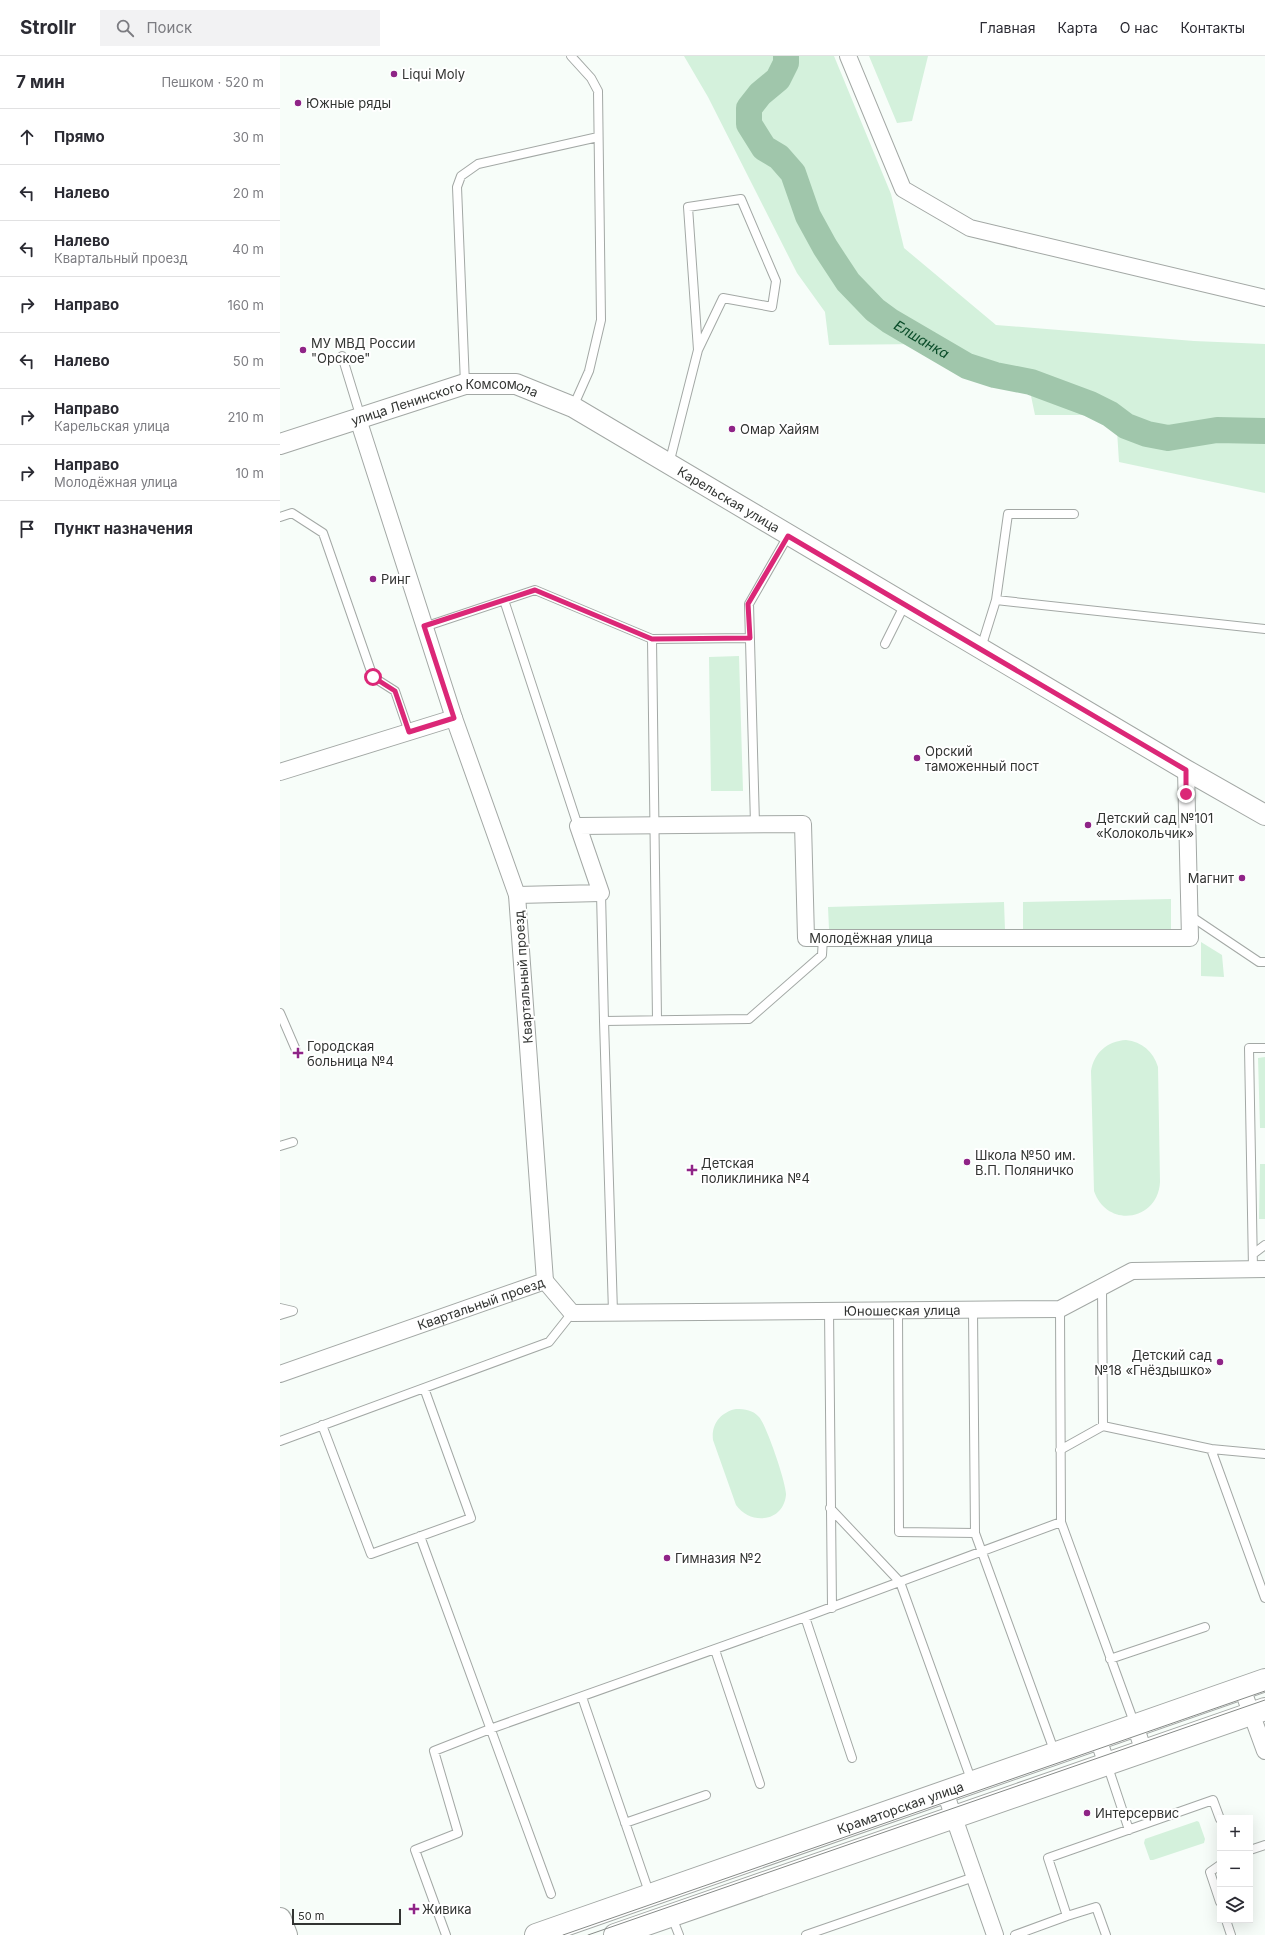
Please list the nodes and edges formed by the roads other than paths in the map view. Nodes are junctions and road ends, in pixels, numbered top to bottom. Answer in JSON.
{"nodes":[{"id":1,"x":571,"y":56,"type":"edge"},
{"id":2,"x":848,"y":56,"type":"edge"},
{"id":3,"x":598,"y":137,"type":"junction"},
{"id":4,"x":1265,"y":298,"type":"edge"},
{"id":5,"x":698,"y":350,"type":"junction"},
{"id":6,"x":342,"y":356,"type":"dead end"},
{"id":7,"x":465,"y":384,"type":"junction"},
{"id":8,"x":573,"y":407,"type":"junction"},
{"id":9,"x":359,"y":418,"type":"junction"},
{"id":10,"x":606,"y":427,"type":"joint"},
{"id":11,"x":280,"y":444,"type":"edge"},
{"id":12,"x":669,"y":465,"type":"junction"},
{"id":13,"x":1074,"y":514,"type":"dead end"},
{"id":14,"x":280,"y":517,"type":"edge"},
{"id":15,"x":788,"y":536,"type":"junction"},
{"id":16,"x":504,"y":600,"type":"junction"},
{"id":17,"x":996,"y":600,"type":"junction"},
{"id":18,"x":905,"y":604,"type":"junction"},
{"id":19,"x":424,"y":626,"type":"junction"},
{"id":20,"x":1265,"y":629,"type":"edge"},
{"id":21,"x":750,"y":638,"type":"junction"},
{"id":22,"x":652,"y":639,"type":"junction"},
{"id":23,"x":885,"y":644,"type":"dead end"},
{"id":24,"x":981,"y":649,"type":"junction"},
{"id":25,"x":454,"y":718,"type":"junction"},
{"id":26,"x":409,"y":732,"type":"junction"},
{"id":27,"x":1186,"y":770,"type":"junction"},
{"id":28,"x":280,"y":772,"type":"edge"},
{"id":29,"x":1265,"y":815,"type":"edge"},
{"id":30,"x":755,"y":824,"type":"junction"},
{"id":31,"x":655,"y":825,"type":"junction"},
{"id":32,"x":578,"y":826,"type":"junction"},
{"id":33,"x":601,"y":893,"type":"junction"},
{"id":34,"x":517,"y":896,"type":"junction"},
{"id":35,"x":1189,"y":916,"type":"junction"},
{"id":36,"x":823,"y":938,"type":"junction"},
{"id":37,"x":1265,"y":962,"type":"edge"},
{"id":38,"x":280,"y":1013,"type":"edge"},
{"id":39,"x":657,"y":1020,"type":"junction"},
{"id":40,"x":604,"y":1021,"type":"junction"},
{"id":41,"x":1265,"y":1048,"type":"edge"},
{"id":42,"x":296,"y":1050,"type":"dead end"},
{"id":43,"x":293,"y":1142,"type":"dead end"},
{"id":44,"x":280,"y":1146,"type":"edge"},
{"id":45,"x":1265,"y":1245,"type":"edge"},
{"id":46,"x":1257,"y":1264,"type":"edge"},
{"id":47,"x":545,"y":1280,"type":"junction"},
{"id":48,"x":1102,"y":1287,"type":"junction"},
{"id":49,"x":280,"y":1308,"type":"edge"},
{"id":50,"x":1060,"y":1309,"type":"junction"},
{"id":51,"x":829,"y":1310,"type":"junction"},
{"id":52,"x":898,"y":1310,"type":"junction"},
{"id":53,"x":973,"y":1310,"type":"junction"},
{"id":54,"x":613,"y":1312,"type":"junction"},
{"id":55,"x":572,"y":1313,"type":"junction"},
{"id":56,"x":280,"y":1315,"type":"edge"},
{"id":57,"x":280,"y":1374,"type":"edge"},
{"id":58,"x":424,"y":1388,"type":"junction"},
{"id":59,"x":322,"y":1425,"type":"junction"},
{"id":60,"x":1103,"y":1426,"type":"junction"},
{"id":61,"x":280,"y":1441,"type":"edge"},
{"id":62,"x":1060,"y":1450,"type":"junction"},
{"id":63,"x":1211,"y":1450,"type":"junction"},
{"id":64,"x":1265,"y":1454,"type":"edge"},
{"id":65,"x":830,"y":1508,"type":"junction"},
{"id":66,"x":1061,"y":1522,"type":"junction"},
{"id":67,"x":976,"y":1533,"type":"junction"},
{"id":68,"x":420,"y":1536,"type":"junction"},
{"id":69,"x":983,"y":1551,"type":"junction"},
{"id":70,"x":900,"y":1582,"type":"junction"},
{"id":71,"x":1265,"y":1598,"type":"edge"},
{"id":72,"x":832,"y":1608,"type":"junction"},
{"id":73,"x":805,"y":1617,"type":"junction"},
{"id":74,"x":1205,"y":1627,"type":"dead end"},
{"id":75,"x":715,"y":1650,"type":"junction"},
{"id":76,"x":1110,"y":1658,"type":"junction"},
{"id":77,"x":1265,"y":1680,"type":"edge"},
{"id":78,"x":1242,"y":1688,"type":"junction"},
{"id":79,"x":582,"y":1697,"type":"junction"},
{"id":80,"x":1258,"y":1711,"type":"edge"},
{"id":81,"x":1135,"y":1726,"type":"junction"},
{"id":82,"x":490,"y":1729,"type":"junction"},
{"id":83,"x":1098,"y":1739,"type":"junction"},
{"id":84,"x":1265,"y":1751,"type":"edge"},
{"id":85,"x":1144,"y":1752,"type":"junction"},
{"id":86,"x":1056,"y":1754,"type":"junction"},
{"id":87,"x":852,"y":1758,"type":"dead end"},
{"id":88,"x":1107,"y":1764,"type":"junction"},
{"id":89,"x":1065,"y":1779,"type":"junction"},
{"id":90,"x":972,"y":1782,"type":"junction"},
{"id":91,"x":760,"y":1784,"type":"dead end"},
{"id":92,"x":945,"y":1792,"type":"junction"},
{"id":93,"x":706,"y":1795,"type":"dead end"},
{"id":94,"x":982,"y":1808,"type":"junction"},
{"id":95,"x":1219,"y":1815,"type":"edge"},
{"id":96,"x":954,"y":1817,"type":"junction"},
{"id":97,"x":625,"y":1823,"type":"junction"},
{"id":98,"x":1129,"y":1830,"type":"junction"},
{"id":99,"x":1265,"y":1845,"type":"edge"},
{"id":100,"x":1253,"y":1849,"type":"edge"},
{"id":101,"x":1217,"y":1867,"type":"edge"},
{"id":102,"x":974,"y":1877,"type":"junction"},
{"id":103,"x":656,"y":1893,"type":"junction"},
{"id":104,"x":1217,"y":1893,"type":"edge"},
{"id":105,"x":551,"y":1894,"type":"dead end"},
{"id":106,"x":1067,"y":1916,"type":"junction"},
{"id":107,"x":280,"y":1919,"type":"edge"},
{"id":108,"x":670,"y":1923,"type":"edge"},
{"id":109,"x":1227,"y":1923,"type":"edge"},
{"id":110,"x":286,"y":1935,"type":"edge"},
{"id":111,"x":446,"y":1935,"type":"edge"},
{"id":112,"x":536,"y":1935,"type":"edge"},
{"id":113,"x":615,"y":1935,"type":"edge"},
{"id":114,"x":806,"y":1935,"type":"edge"},
{"id":115,"x":996,"y":1935,"type":"edge"},
{"id":116,"x":1015,"y":1935,"type":"edge"},
{"id":117,"x":1106,"y":1935,"type":"edge"},
{"id":118,"x":1231,"y":1935,"type":"edge"}],
"edges":[{"from":1,"to":3,"type":"lane"},
{"from":2,"to":4,"type":"street"},
{"from":3,"to":7,"type":"lane"},
{"from":3,"to":8,"type":"lane"},
{"from":5,"to":5,"type":"lane"},
{"from":5,"to":12,"type":"lane"},
{"from":6,"to":9,"type":"lane"},
{"from":7,"to":8,"type":"street","name":"улица Ленинского Комсомола"},
{"from":7,"to":9,"type":"street","name":"улица Ленинского Комсомола"},
{"from":8,"to":10,"type":"street","name":"улица Ленинского Комсомола"},
{"from":9,"to":11,"type":"street","name":"улица Ленинского Комсомола"},
{"from":9,"to":19,"type":"street","name":"Квартальный проезд"},
{"from":10,"to":12,"type":"street","name":"Карельская улица"},
{"from":12,"to":15,"type":"street","name":"Карельская улица"},
{"from":13,"to":17,"type":"lane"},
{"from":14,"to":26,"type":"lane"},
{"from":15,"to":18,"type":"street","name":"Карельская улица"},
{"from":15,"to":21,"type":"lane"},
{"from":16,"to":19,"type":"lane"},
{"from":16,"to":22,"type":"lane"},
{"from":16,"to":32,"type":"lane"},
{"from":17,"to":20,"type":"lane"},
{"from":17,"to":24,"type":"lane"},
{"from":18,"to":23,"type":"lane"},
{"from":18,"to":24,"type":"street","name":"Карельская улица"},
{"from":19,"to":25,"type":"street","name":"Квартальный проезд"},
{"from":21,"to":22,"type":"lane"},
{"from":21,"to":30,"type":"lane"},
{"from":22,"to":31,"type":"lane"},
{"from":24,"to":27,"type":"street","name":"Карельская улица"},
{"from":25,"to":26,"type":"street"},
{"from":25,"to":34,"type":"street","name":"Квартальный проезд"},
{"from":26,"to":28,"type":"street"},
{"from":27,"to":29,"type":"street","name":"Карельская улица"},
{"from":27,"to":35,"type":"street","name":"Молодёжная улица"},
{"from":30,"to":31,"type":"street","name":"Молодёжная улица"},
{"from":30,"to":36,"type":"street","name":"Молодёжная улица"},
{"from":31,"to":32,"type":"street","name":"Молодёжная улица"},
{"from":31,"to":39,"type":"lane"},
{"from":32,"to":33,"type":"street"},
{"from":33,"to":34,"type":"street"},
{"from":33,"to":40,"type":"lane"},
{"from":34,"to":47,"type":"street","name":"Квартальный проезд"},
{"from":35,"to":36,"type":"street","name":"Молодёжная улица"},
{"from":35,"to":37,"type":"lane"},
{"from":36,"to":39,"type":"lane"},
{"from":38,"to":42,"type":"lane"},
{"from":39,"to":40,"type":"lane"},
{"from":40,"to":54,"type":"lane"},
{"from":41,"to":46,"type":"lane"},
{"from":43,"to":44,"type":"lane"},
{"from":45,"to":46,"type":"lane"},
{"from":46,"to":48,"type":"street","name":"Юношеская улица"},
{"from":47,"to":55,"type":"street"},
{"from":47,"to":57,"type":"street","name":"Квартальный проезд"},
{"from":48,"to":50,"type":"street","name":"Юношеская улица"},
{"from":48,"to":60,"type":"lane"},
{"from":49,"to":56,"type":"lane"},
{"from":50,"to":53,"type":"street","name":"Юношеская улица"},
{"from":50,"to":62,"type":"lane"},
{"from":51,"to":52,"type":"street","name":"Юношеская улица"},
{"from":51,"to":54,"type":"street","name":"Юношеская улица"},
{"from":51,"to":65,"type":"lane"},
{"from":52,"to":53,"type":"street","name":"Юношеская улица"},
{"from":52,"to":67,"type":"lane"},
{"from":53,"to":67,"type":"lane"},
{"from":54,"to":55,"type":"street","name":"Юношеская улица"},
{"from":55,"to":58,"type":"lane"},
{"from":58,"to":59,"type":"lane"},
{"from":58,"to":68,"type":"lane"},
{"from":59,"to":61,"type":"lane"},
{"from":59,"to":68,"type":"lane"},
{"from":60,"to":62,"type":"lane"},
{"from":60,"to":63,"type":"lane"},
{"from":62,"to":66,"type":"lane"},
{"from":63,"to":64,"type":"lane"},
{"from":63,"to":71,"type":"lane"},
{"from":65,"to":70,"type":"lane"},
{"from":65,"to":72,"type":"lane"},
{"from":66,"to":69,"type":"lane"},
{"from":66,"to":76,"type":"lane"},
{"from":67,"to":69,"type":"lane"},
{"from":68,"to":82,"type":"lane"},
{"from":69,"to":70,"type":"lane"},
{"from":69,"to":86,"type":"lane"},
{"from":70,"to":72,"type":"lane"},
{"from":70,"to":90,"type":"lane"},
{"from":72,"to":73,"type":"lane"},
{"from":73,"to":75,"type":"lane"},
{"from":73,"to":87,"type":"lane"},
{"from":74,"to":76,"type":"lane"},
{"from":75,"to":79,"type":"lane"},
{"from":75,"to":91,"type":"lane"},
{"from":76,"to":81,"type":"lane"},
{"from":77,"to":78,"type":"main road","name":"Краматорская улица"},
{"from":78,"to":80,"type":"street"},
{"from":78,"to":81,"type":"main road","name":"Краматорская улица"},
{"from":79,"to":82,"type":"lane"},
{"from":79,"to":97,"type":"lane"},
{"from":80,"to":84,"type":"street"},
{"from":80,"to":85,"type":"main road","name":"Краматорская улица"},
{"from":81,"to":83,"type":"main road","name":"Краматорская улица"},
{"from":81,"to":85,"type":"street"},
{"from":82,"to":105,"type":"lane"},
{"from":82,"to":111,"type":"lane"},
{"from":83,"to":86,"type":"main road","name":"Краматорская улица"},
{"from":83,"to":88,"type":"street"},
{"from":85,"to":88,"type":"main road","name":"Краматорская улица"},
{"from":86,"to":89,"type":"street"},
{"from":86,"to":90,"type":"main road","name":"Краматорская улица"},
{"from":88,"to":89,"type":"main road","name":"Краматорская улица"},
{"from":88,"to":98,"type":"lane"},
{"from":89,"to":94,"type":"main road","name":"Краматорская улица"},
{"from":90,"to":92,"type":"main road","name":"Краматорская улица"},
{"from":90,"to":94,"type":"street"},
{"from":92,"to":96,"type":"street"},
{"from":92,"to":103,"type":"main road","name":"Краматорская улица"},
{"from":93,"to":97,"type":"lane"},
{"from":94,"to":96,"type":"main road","name":"Краматорская улица"},
{"from":95,"to":98,"type":"lane"},
{"from":96,"to":102,"type":"street"},
{"from":96,"to":108,"type":"main road","name":"Краматорская улица"},
{"from":97,"to":103,"type":"lane"},
{"from":98,"to":106,"type":"lane"},
{"from":99,"to":100,"type":"lane"},
{"from":101,"to":104,"type":"lane"},
{"from":102,"to":114,"type":"lane"},
{"from":102,"to":115,"type":"street"},
{"from":103,"to":108,"type":"street"},
{"from":103,"to":112,"type":"main road","name":"Краматорская улица"},
{"from":106,"to":116,"type":"lane"},
{"from":106,"to":117,"type":"lane"},
{"from":107,"to":110,"type":"main road"},
{"from":108,"to":113,"type":"main road","name":"Краматорская улица"},
{"from":109,"to":118,"type":"lane"}]}
